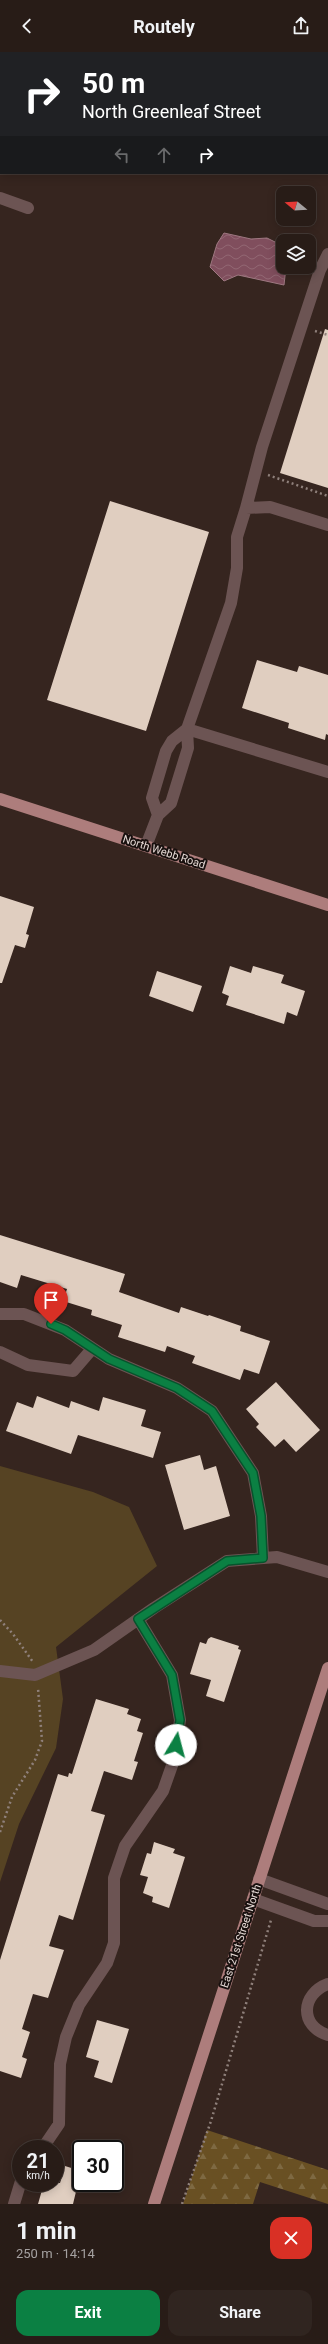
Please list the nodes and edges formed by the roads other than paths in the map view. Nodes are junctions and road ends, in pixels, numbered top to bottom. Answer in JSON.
{"nodes":[{"id":1,"x":0,"y":198,"type":"edge"},
{"id":2,"x":28,"y":208,"type":"dead end"},
{"id":3,"x":328,"y":254,"type":"edge"},
{"id":4,"x":246,"y":508,"type":"junction"},
{"id":5,"x":328,"y":525,"type":"edge"},
{"id":6,"x":187,"y":729,"type":"junction"},
{"id":7,"x":328,"y":772,"type":"edge"},
{"id":8,"x":0,"y":799,"type":"edge"},
{"id":9,"x":158,"y":815,"type":"junction"},
{"id":10,"x":146,"y":846,"type":"junction"},
{"id":11,"x":328,"y":905,"type":"edge"},
{"id":12,"x":0,"y":1314,"type":"edge"},
{"id":13,"x":92,"y":1349,"type":"junction"},
{"id":14,"x":0,"y":1352,"type":"edge"},
{"id":15,"x":263,"y":1558,"type":"junction"},
{"id":16,"x":328,"y":1572,"type":"edge"},
{"id":17,"x":138,"y":1619,"type":"junction"},
{"id":18,"x":328,"y":1668,"type":"edge"},
{"id":19,"x":0,"y":1671,"type":"edge"},
{"id":20,"x":259,"y":1879,"type":"junction"},
{"id":21,"x":253,"y":1899,"type":"junction"},
{"id":22,"x":328,"y":1904,"type":"edge"},
{"id":23,"x":328,"y":1921,"type":"edge"},
{"id":24,"x":328,"y":1984,"type":"edge"},
{"id":25,"x":328,"y":2035,"type":"edge"},
{"id":26,"x":48,"y":2140,"type":"edge"},
{"id":27,"x":18,"y":2192,"type":"edge"},
{"id":28,"x":14,"y":2204,"type":"edge"},
{"id":29,"x":154,"y":2204,"type":"edge"}],
"edges":[{"from":1,"to":2,"type":"street"},
{"from":3,"to":4,"type":"street"},
{"from":4,"to":5,"type":"street"},
{"from":4,"to":6,"type":"street"},
{"from":6,"to":7,"type":"street"},
{"from":6,"to":9,"type":"street"},
{"from":6,"to":9,"type":"street"},
{"from":8,"to":10,"type":"main road","name":"North Webb Road"},
{"from":9,"to":10,"type":"street"},
{"from":10,"to":11,"type":"main road","name":"North Webb Road"},
{"from":12,"to":13,"type":"street"},
{"from":13,"to":14,"type":"street"},
{"from":13,"to":15,"type":"street"},
{"from":15,"to":16,"type":"street"},
{"from":15,"to":17,"type":"street"},
{"from":17,"to":19,"type":"street"},
{"from":17,"to":26,"type":"street"},
{"from":18,"to":20,"type":"main road","name":"East 21st Street North"},
{"from":20,"to":21,"type":"main road","name":"East 21st Street North"},
{"from":20,"to":22,"type":"street"},
{"from":21,"to":23,"type":"street"},
{"from":21,"to":29,"type":"main road","name":"East 21st Street North"},
{"from":24,"to":25,"type":"street"},
{"from":27,"to":28,"type":"street"}]}
